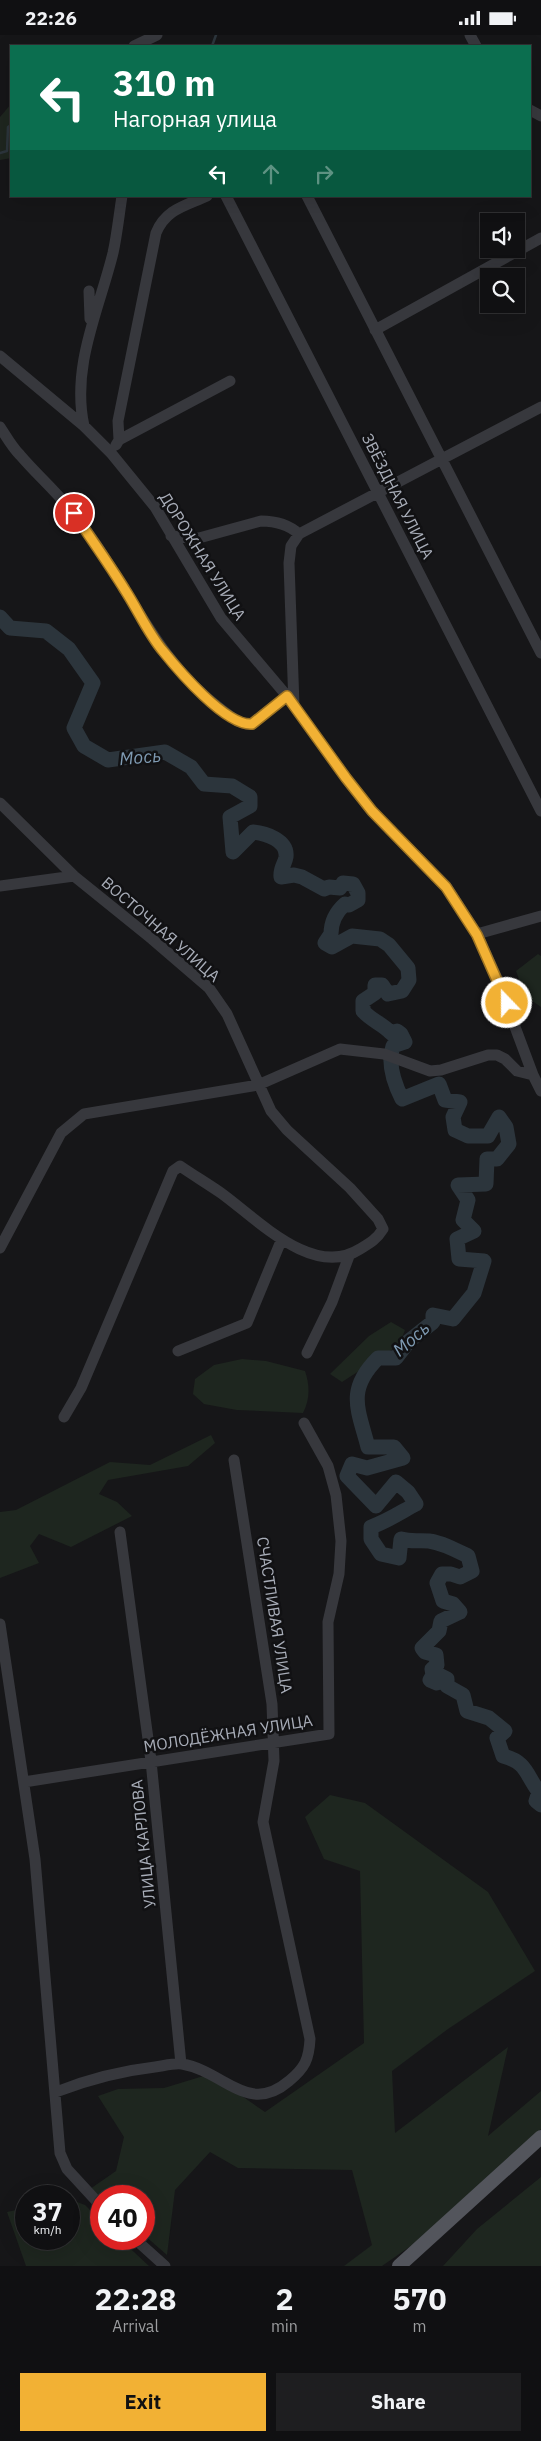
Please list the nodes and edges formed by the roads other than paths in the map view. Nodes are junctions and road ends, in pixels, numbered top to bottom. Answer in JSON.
{"nodes":[{"id":1,"x":149,"y":37,"type":"edge"},
{"id":2,"x":136,"y":45,"type":"edge"},
{"id":3,"x":122,"y":197,"type":"edge"},
{"id":4,"x":205,"y":197,"type":"edge"},
{"id":5,"x":227,"y":197,"type":"edge"},
{"id":6,"x":310,"y":197,"type":"edge"},
{"id":7,"x":541,"y":238,"type":"edge"},
{"id":8,"x":89,"y":291,"type":"dead end"},
{"id":9,"x":90,"y":326,"type":"junction"},
{"id":10,"x":375,"y":330,"type":"junction"},
{"id":11,"x":0,"y":356,"type":"edge"},
{"id":12,"x":230,"y":381,"type":"dead end"},
{"id":13,"x":541,"y":407,"type":"edge"},
{"id":14,"x":84,"y":426,"type":"junction"},
{"id":15,"x":0,"y":427,"type":"edge"},
{"id":16,"x":119,"y":440,"type":"junction"},
{"id":17,"x":111,"y":453,"type":"junction"},
{"id":18,"x":440,"y":459,"type":"junction"},
{"id":19,"x":378,"y":492,"type":"junction"},
{"id":20,"x":299,"y":534,"type":"junction"},
{"id":21,"x":171,"y":535,"type":"junction"},
{"id":22,"x":541,"y":653,"type":"edge"},
{"id":23,"x":287,"y":696,"type":"junction"},
{"id":24,"x":294,"y":706,"type":"junction"},
{"id":25,"x":0,"y":803,"type":"edge"},
{"id":26,"x":541,"y":811,"type":"edge"},
{"id":27,"x":74,"y":876,"type":"junction"},
{"id":28,"x":0,"y":886,"type":"edge"},
{"id":29,"x":541,"y":916,"type":"edge"},
{"id":30,"x":477,"y":935,"type":"junction"},
{"id":31,"x":533,"y":1075,"type":"junction"},
{"id":32,"x":258,"y":1085,"type":"junction"},
{"id":33,"x":540,"y":1088,"type":"edge"},
{"id":34,"x":281,"y":1241,"type":"junction"},
{"id":35,"x":0,"y":1248,"type":"edge"},
{"id":36,"x":349,"y":1256,"type":"junction"},
{"id":37,"x":178,"y":1351,"type":"dead end"},
{"id":38,"x":307,"y":1353,"type":"dead end"},
{"id":39,"x":64,"y":1417,"type":"dead end"},
{"id":40,"x":304,"y":1423,"type":"dead end"},
{"id":41,"x":234,"y":1460,"type":"dead end"},
{"id":42,"x":120,"y":1532,"type":"dead end"},
{"id":43,"x":0,"y":1624,"type":"edge"},
{"id":44,"x":273,"y":1743,"type":"junction"},
{"id":45,"x":151,"y":1761,"type":"junction"},
{"id":46,"x":24,"y":1782,"type":"junction"},
{"id":47,"x":181,"y":2064,"type":"junction"},
{"id":48,"x":56,"y":2092,"type":"junction"},
{"id":49,"x":541,"y":2137,"type":"edge"},
{"id":50,"x":90,"y":2194,"type":"edge"},
{"id":51,"x":147,"y":2250,"type":"edge"},
{"id":52,"x":165,"y":2266,"type":"edge"},
{"id":53,"x":400,"y":2266,"type":"edge"}],
"edges":[{"from":1,"to":2,"type":"street"},
{"from":3,"to":9,"type":"street"},
{"from":4,"to":16,"type":"street"},
{"from":5,"to":19,"type":"street","name":"ЗВЁЗДНАЯ УЛИЦА"},
{"from":6,"to":10,"type":"street"},
{"from":7,"to":10,"type":"street"},
{"from":8,"to":9,"type":"street"},
{"from":9,"to":14,"type":"street"},
{"from":10,"to":18,"type":"street"},
{"from":11,"to":14,"type":"street","name":"ДОРОЖНАЯ УЛИЦА"},
{"from":12,"to":16,"type":"street"},
{"from":13,"to":18,"type":"street"},
{"from":14,"to":17,"type":"street","name":"ДОРОЖНАЯ УЛИЦА"},
{"from":15,"to":23,"type":"street"},
{"from":16,"to":17,"type":"street"},
{"from":17,"to":21,"type":"street","name":"ДОРОЖНАЯ УЛИЦА"},
{"from":18,"to":19,"type":"street"},
{"from":18,"to":22,"type":"street"},
{"from":19,"to":20,"type":"street"},
{"from":19,"to":26,"type":"street","name":"ЗВЁЗДНАЯ УЛИЦА"},
{"from":20,"to":21,"type":"street"},
{"from":20,"to":24,"type":"street"},
{"from":21,"to":23,"type":"street","name":"ДОРОЖНАЯ УЛИЦА"},
{"from":23,"to":24,"type":"street","name":"ДОРОЖНАЯ УЛИЦА"},
{"from":24,"to":30,"type":"street","name":"ДОРОЖНАЯ УЛИЦА"},
{"from":25,"to":27,"type":"street","name":"ВОСТОЧНАЯ УЛИЦА"},
{"from":27,"to":28,"type":"street"},
{"from":27,"to":32,"type":"street","name":"ВОСТОЧНАЯ УЛИЦА"},
{"from":29,"to":30,"type":"street"},
{"from":30,"to":31,"type":"street","name":"ДОРОЖНАЯ УЛИЦА"},
{"from":31,"to":32,"type":"street"},
{"from":31,"to":33,"type":"street","name":"ДОРОЖНАЯ УЛИЦА"},
{"from":32,"to":35,"type":"street"},
{"from":32,"to":36,"type":"street","name":"ВОСТОЧНАЯ УЛИЦА"},
{"from":34,"to":36,"type":"street"},
{"from":34,"to":37,"type":"street"},
{"from":34,"to":39,"type":"street"},
{"from":36,"to":38,"type":"street"},
{"from":40,"to":44,"type":"street","name":"МОЛОДЁЖНАЯ УЛИЦА"},
{"from":41,"to":44,"type":"street","name":"СЧАСТЛИВАЯ УЛИЦА"},
{"from":42,"to":45,"type":"street","name":"УЛИЦА КАРЛОВА"},
{"from":43,"to":46,"type":"street"},
{"from":44,"to":45,"type":"street","name":"МОЛОДЁЖНАЯ УЛИЦА"},
{"from":44,"to":47,"type":"street","name":"СЧАСТЛИВАЯ УЛИЦА"},
{"from":45,"to":46,"type":"street","name":"МОЛОДЁЖНАЯ УЛИЦА"},
{"from":45,"to":47,"type":"street","name":"УЛИЦА КАРЛОВА"},
{"from":46,"to":48,"type":"street"},
{"from":47,"to":48,"type":"street"},
{"from":48,"to":50,"type":"street"},
{"from":49,"to":53,"type":"main road"},
{"from":51,"to":52,"type":"street"}]}
